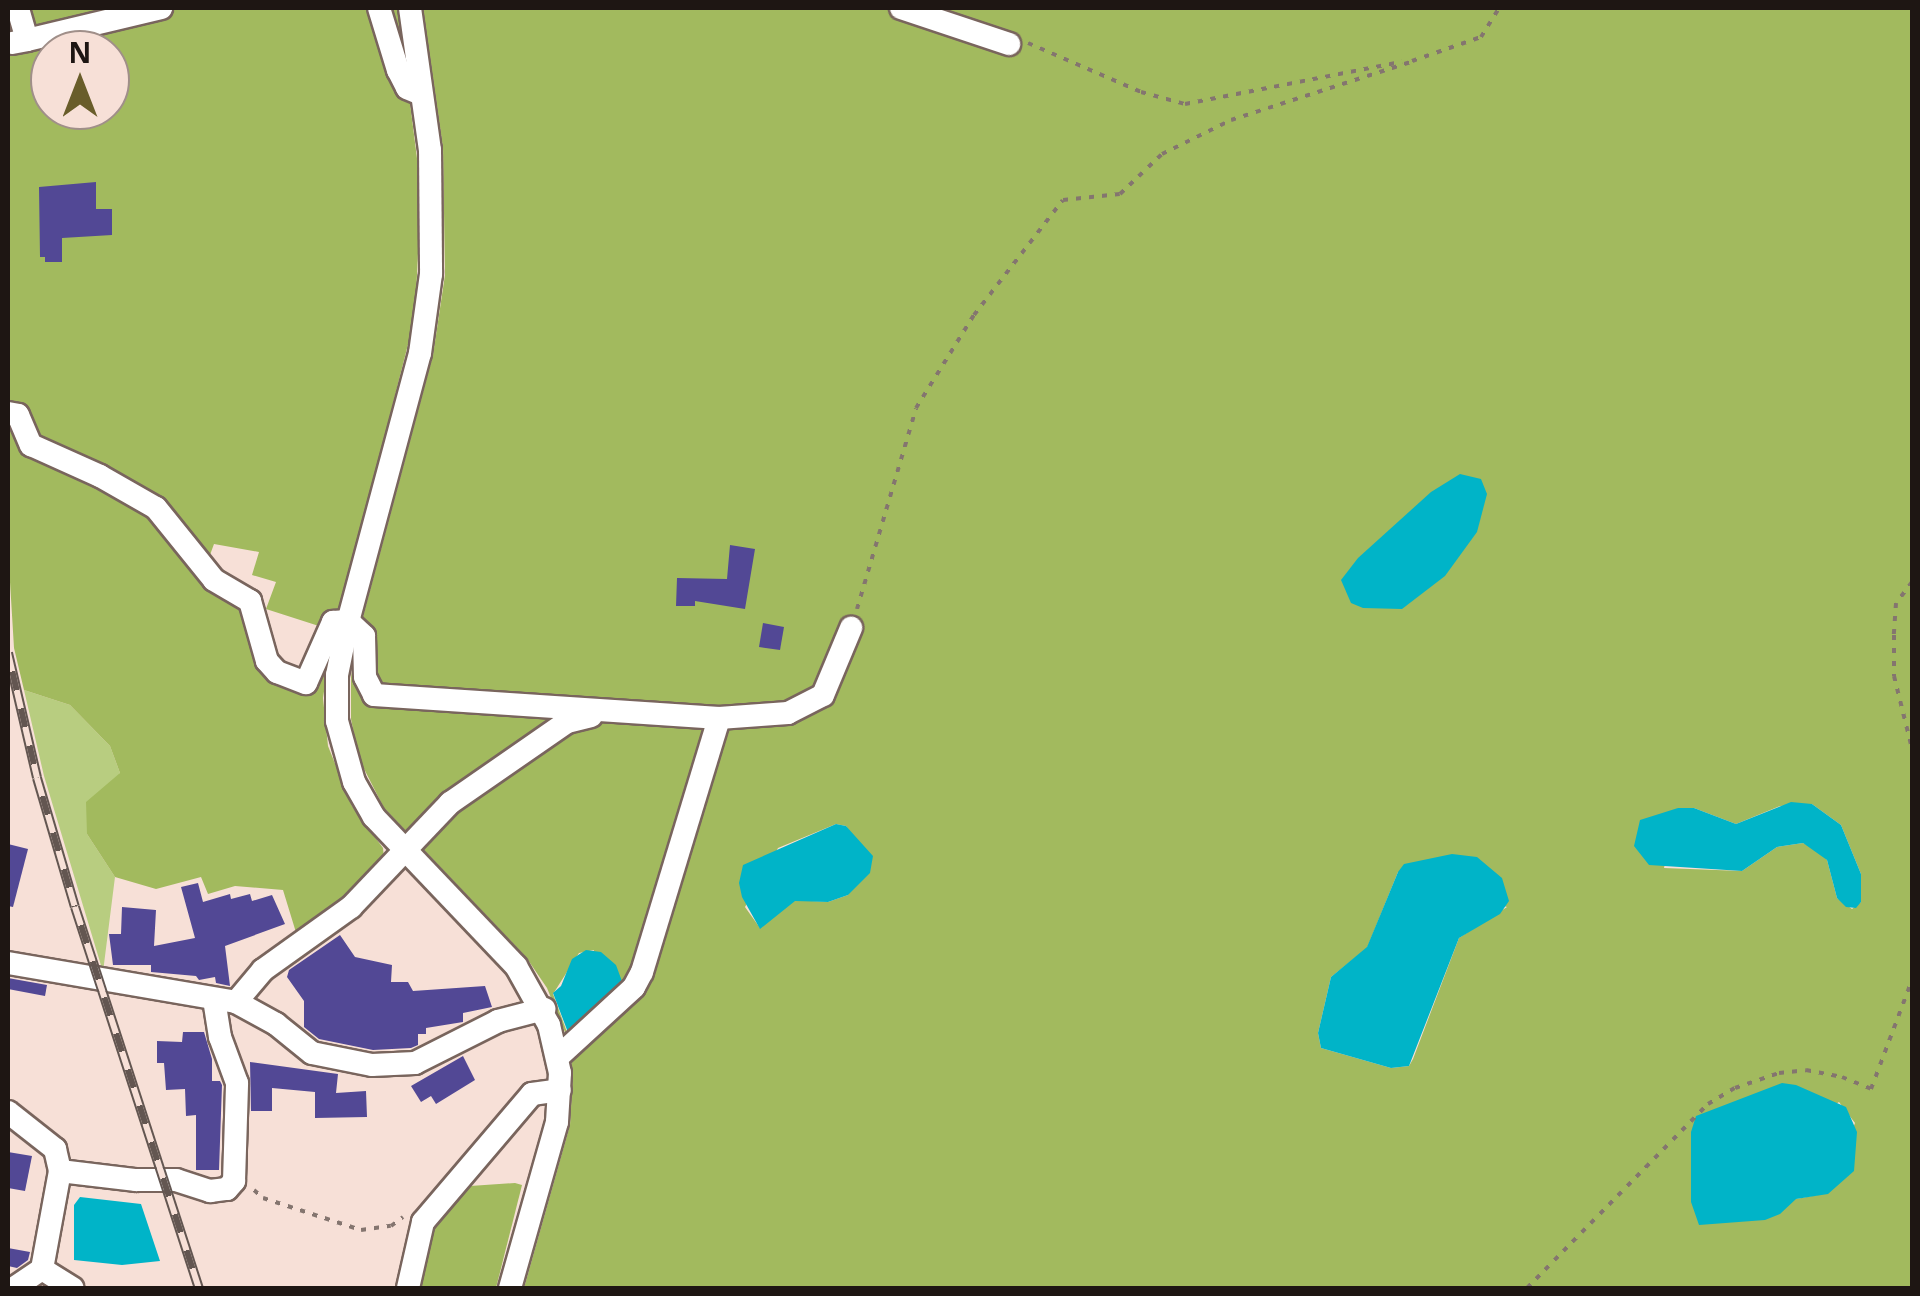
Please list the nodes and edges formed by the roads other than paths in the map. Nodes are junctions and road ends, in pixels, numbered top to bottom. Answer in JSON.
{"nodes":[{"id":1,"x":18,"y":8,"type":"edge"},
{"id":2,"x":161,"y":8,"type":"edge"},
{"id":3,"x":380,"y":8,"type":"edge"},
{"id":4,"x":410,"y":8,"type":"edge"},
{"id":5,"x":901,"y":8,"type":"edge"},
{"id":6,"x":1008,"y":44,"type":"road end"},
{"id":7,"x":422,"y":94,"type":"junction"},
{"id":8,"x":10,"y":413,"type":"edge"},
{"id":9,"x":348,"y":621,"type":"junction"},
{"id":10,"x":852,"y":628,"type":"road end"},
{"id":11,"x":612,"y":710,"type":"junction"},
{"id":12,"x":719,"y":718,"type":"junction"},
{"id":13,"x":407,"y":850,"type":"junction"},
{"id":14,"x":8,"y":963,"type":"edge"},
{"id":15,"x":225,"y":1001,"type":"junction"},
{"id":16,"x":544,"y":1010,"type":"junction"},
{"id":17,"x":558,"y":1056,"type":"junction"},
{"id":18,"x":560,"y":1090,"type":"junction"},
{"id":19,"x":8,"y":1112,"type":"edge"},
{"id":20,"x":60,"y":1171,"type":"junction"},
{"id":21,"x":42,"y":1269,"type":"junction"},
{"id":22,"x":12,"y":1287,"type":"edge"},
{"id":23,"x":72,"y":1288,"type":"edge"},
{"id":24,"x":408,"y":1288,"type":"edge"},
{"id":25,"x":510,"y":1288,"type":"edge"}],
"edges":[{"from":1,"to":2,"type":"street"},
{"from":3,"to":7,"type":"street"},
{"from":4,"to":7,"type":"street"},
{"from":5,"to":6,"type":"street"},
{"from":7,"to":9,"type":"street"},
{"from":8,"to":9,"type":"street"},
{"from":9,"to":11,"type":"street"},
{"from":9,"to":13,"type":"street"},
{"from":10,"to":12,"type":"street"},
{"from":11,"to":12,"type":"street"},
{"from":11,"to":13,"type":"street"},
{"from":12,"to":17,"type":"street"},
{"from":13,"to":15,"type":"street"},
{"from":13,"to":16,"type":"street"},
{"from":14,"to":15,"type":"street"},
{"from":15,"to":16,"type":"street"},
{"from":15,"to":20,"type":"street"},
{"from":16,"to":17,"type":"street"},
{"from":17,"to":18,"type":"street"},
{"from":18,"to":24,"type":"street"},
{"from":18,"to":25,"type":"street"},
{"from":19,"to":20,"type":"street"},
{"from":20,"to":21,"type":"street"},
{"from":21,"to":22,"type":"street"},
{"from":21,"to":23,"type":"street"}]}
